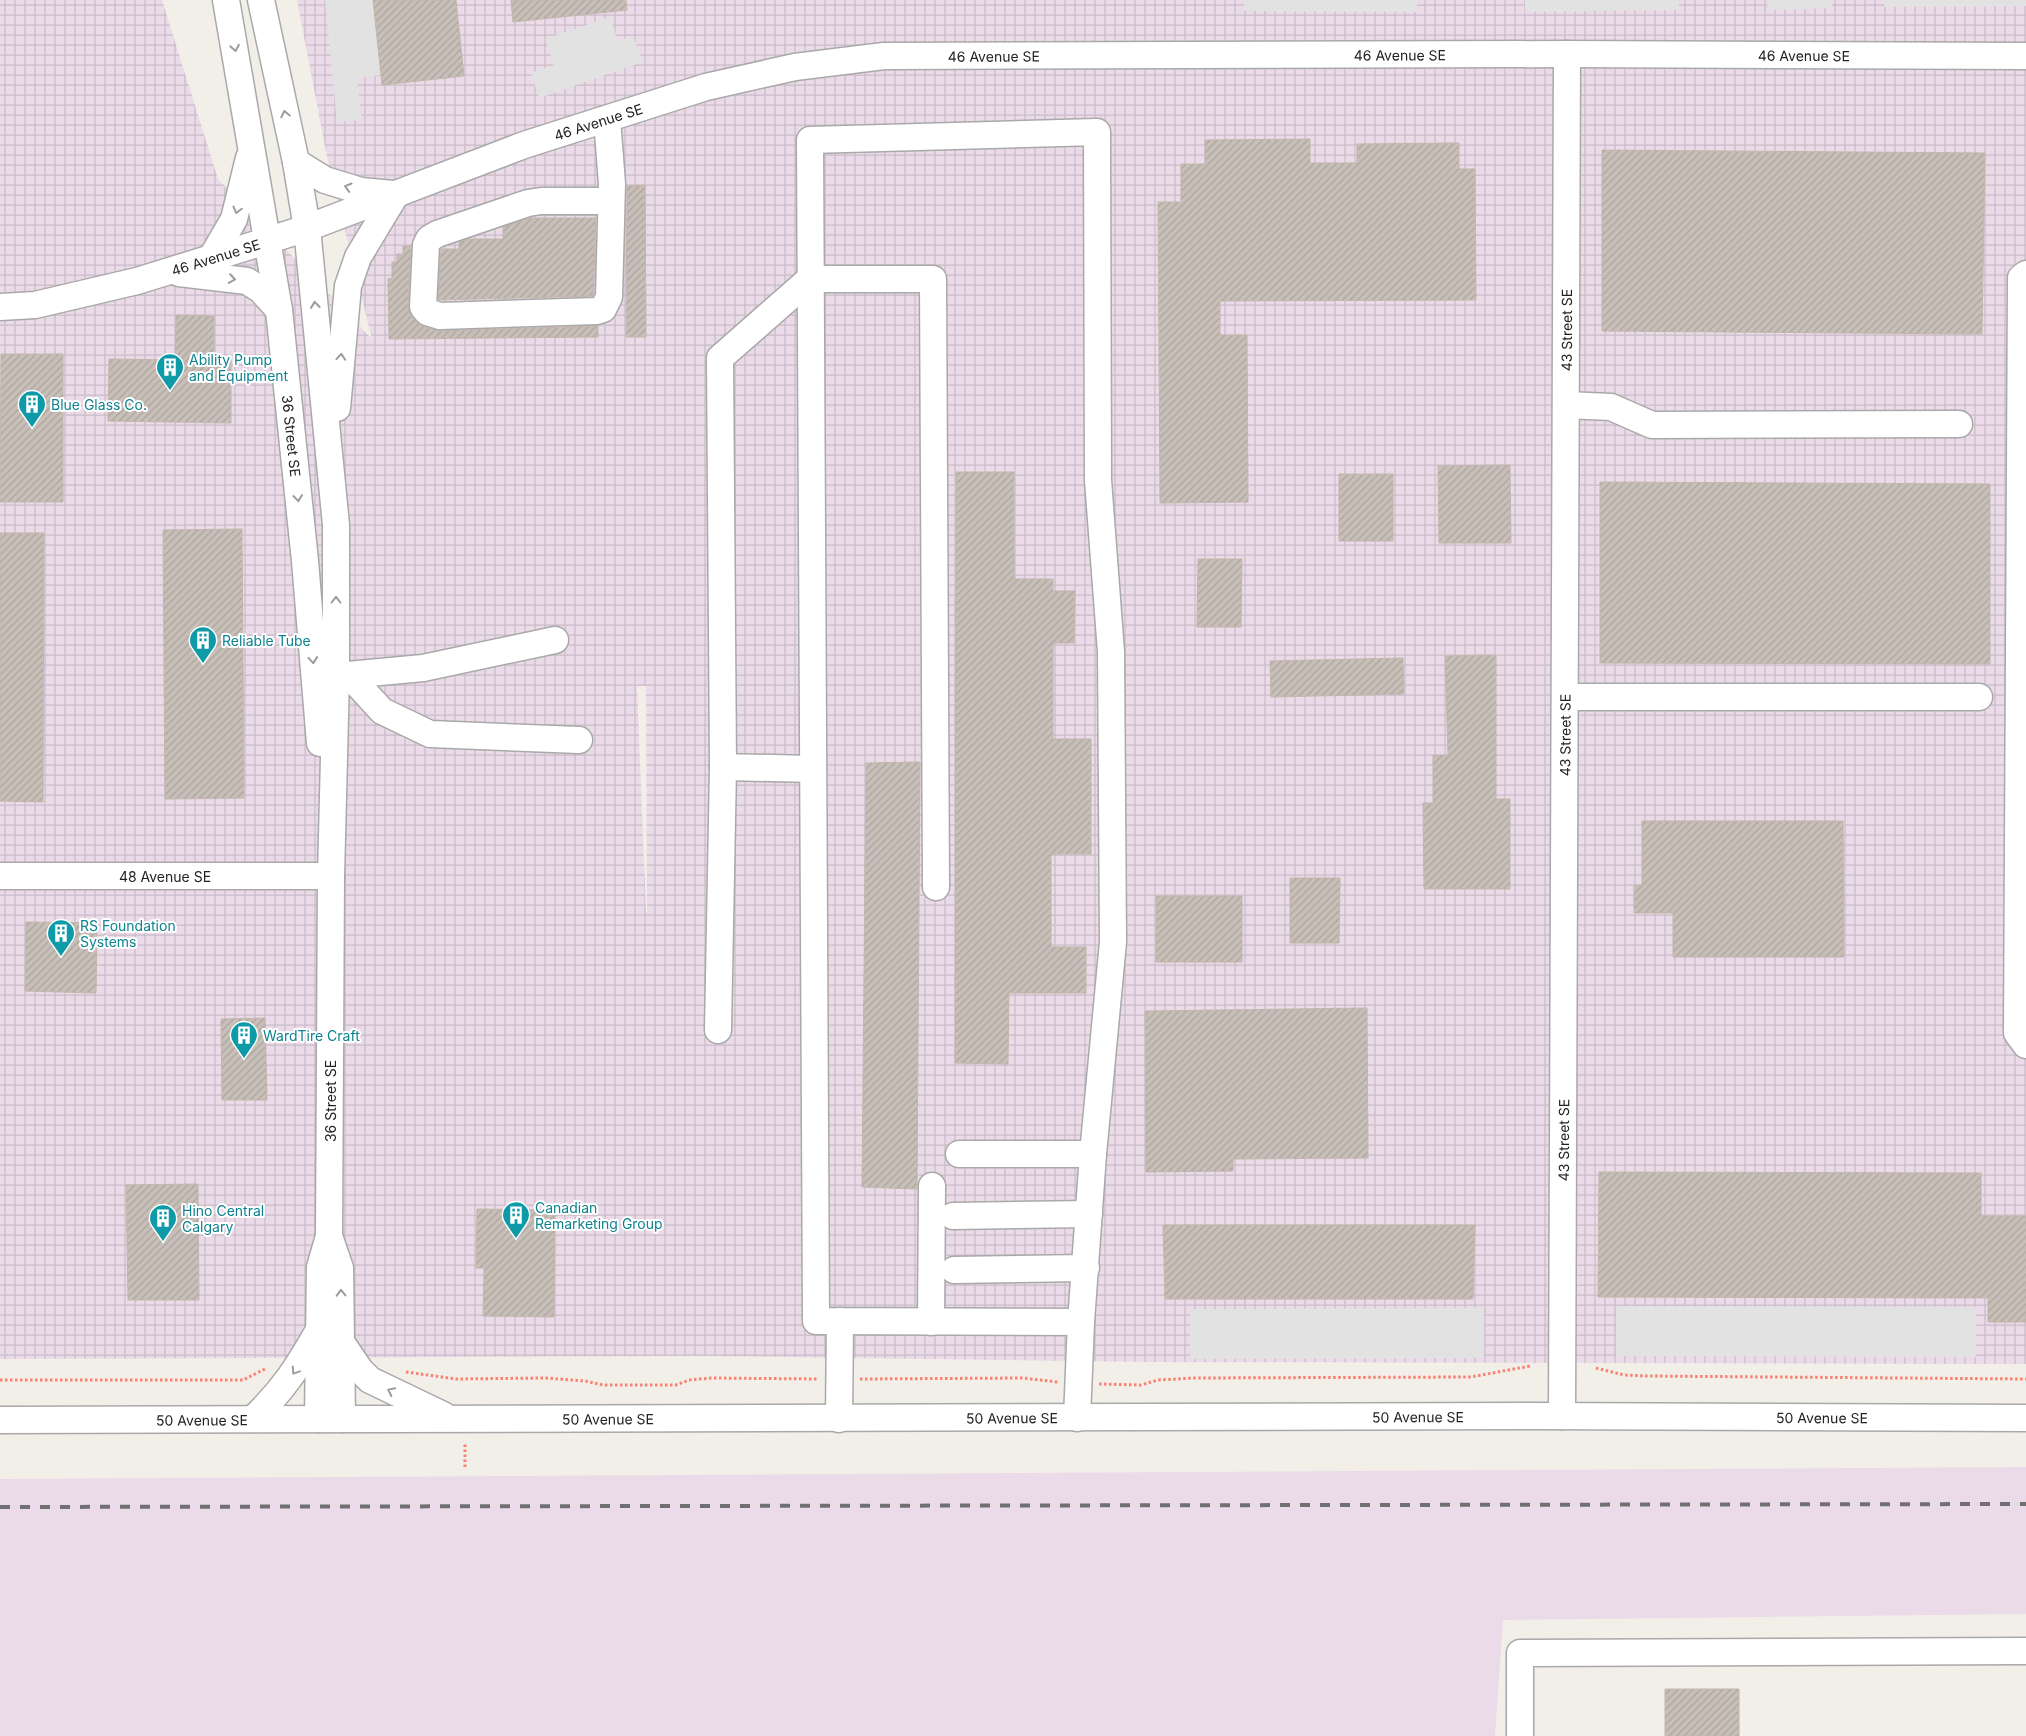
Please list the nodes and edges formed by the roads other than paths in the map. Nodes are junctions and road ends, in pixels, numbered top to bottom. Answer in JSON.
{"nodes":[{"id":1,"x":226,"y":0,"type":"edge"},
{"id":2,"x":260,"y":0,"type":"edge"},
{"id":3,"x":1567,"y":54,"type":"junction"},
{"id":4,"x":2026,"y":56,"type":"edge"},
{"id":5,"x":607,"y":119,"type":"junction"},
{"id":6,"x":252,"y":145,"type":"junction"},
{"id":7,"x":296,"y":162,"type":"junction"},
{"id":8,"x":396,"y":194,"type":"junction"},
{"id":9,"x":611,"y":201,"type":"junction"},
{"id":10,"x":307,"y":228,"type":"junction"},
{"id":11,"x":267,"y":240,"type":"junction"},
{"id":12,"x":212,"y":257,"type":"junction"},
{"id":13,"x":166,"y":271,"type":"junction"},
{"id":14,"x":2026,"y":274,"type":"edge"},
{"id":15,"x":810,"y":279,"type":"junction"},
{"id":16,"x":0,"y":307,"type":"edge"},
{"id":17,"x":279,"y":310,"type":"junction"},
{"id":18,"x":1566,"y":405,"type":"junction"},
{"id":19,"x":1959,"y":424,"type":"dead end"},
{"id":20,"x":330,"y":458,"type":"junction"},
{"id":21,"x":555,"y":640,"type":"dead end"},
{"id":22,"x":343,"y":676,"type":"junction"},
{"id":23,"x":1979,"y":696,"type":"dead end"},
{"id":24,"x":1564,"y":697,"type":"junction"},
{"id":25,"x":580,"y":740,"type":"dead end"},
{"id":26,"x":722,"y":767,"type":"junction"},
{"id":27,"x":813,"y":768,"type":"junction"},
{"id":28,"x":0,"y":876,"type":"edge"},
{"id":29,"x":331,"y":876,"type":"junction"},
{"id":30,"x":936,"y":886,"type":"dead end"},
{"id":31,"x":718,"y":1030,"type":"dead end"},
{"id":32,"x":2026,"y":1045,"type":"edge"},
{"id":33,"x":959,"y":1154,"type":"dead end"},
{"id":34,"x":1093,"y":1154,"type":"junction"},
{"id":35,"x":932,"y":1186,"type":"dead end"},
{"id":36,"x":1089,"y":1214,"type":"junction"},
{"id":37,"x":953,"y":1216,"type":"dead end"},
{"id":38,"x":329,"y":1236,"type":"junction"},
{"id":39,"x":1086,"y":1268,"type":"junction"},
{"id":40,"x":954,"y":1270,"type":"dead end"},
{"id":41,"x":840,"y":1321,"type":"junction"},
{"id":42,"x":931,"y":1322,"type":"junction"},
{"id":43,"x":1081,"y":1322,"type":"junction"},
{"id":44,"x":319,"y":1329,"type":"junction"},
{"id":45,"x":342,"y":1342,"type":"junction"},
{"id":46,"x":1562,"y":1416,"type":"junction"},
{"id":47,"x":1077,"y":1418,"type":"junction"},
{"id":48,"x":2026,"y":1418,"type":"edge"},
{"id":49,"x":253,"y":1419,"type":"junction"},
{"id":50,"x":330,"y":1419,"type":"junction"},
{"id":51,"x":451,"y":1419,"type":"junction"},
{"id":52,"x":839,"y":1419,"type":"junction"},
{"id":53,"x":0,"y":1420,"type":"edge"},
{"id":54,"x":2026,"y":1651,"type":"edge"},
{"id":55,"x":1520,"y":1736,"type":"edge"}],
"edges":[{"from":1,"to":6,"type":"street","name":"36 Street SE","one_way":true},
{"from":7,"to":2,"type":"street","name":"36 Street SE","one_way":true},
{"from":3,"to":4,"type":"street","name":"46 Avenue SE"},
{"from":3,"to":5,"type":"street","name":"46 Avenue SE"},
{"from":3,"to":18,"type":"street","name":"43 Street SE"},
{"from":5,"to":8,"type":"street","name":"46 Avenue SE"},
{"from":5,"to":9,"type":"street"},
{"from":6,"to":11,"type":"street","name":"36 Street SE"},
{"from":6,"to":12,"type":"street","one_way":true},
{"from":8,"to":7,"type":"street","one_way":true},
{"from":7,"to":10,"type":"street","name":"36 Street SE"},
{"from":8,"to":10,"type":"street","name":"46 Avenue SE"},
{"from":20,"to":8,"type":"street","one_way":true},
{"from":9,"to":9,"type":"street"},
{"from":10,"to":11,"type":"street","name":"46 Avenue SE"},
{"from":20,"to":10,"type":"street","name":"36 Street SE","one_way":true},
{"from":11,"to":12,"type":"street","name":"46 Avenue SE"},
{"from":11,"to":17,"type":"street","name":"36 Street SE"},
{"from":12,"to":13,"type":"street","name":"46 Avenue SE"},
{"from":13,"to":16,"type":"street","name":"46 Avenue SE"},
{"from":13,"to":17,"type":"street","one_way":true},
{"from":14,"to":32,"type":"street"},
{"from":15,"to":26,"type":"street"},
{"from":15,"to":27,"type":"street"},
{"from":15,"to":30,"type":"street"},
{"from":15,"to":34,"type":"street"},
{"from":17,"to":29,"type":"street","name":"36 Street SE","one_way":true},
{"from":18,"to":19,"type":"street"},
{"from":18,"to":24,"type":"street","name":"43 Street SE"},
{"from":22,"to":20,"type":"street","name":"36 Street SE","one_way":true},
{"from":21,"to":22,"type":"street"},
{"from":22,"to":25,"type":"street"},
{"from":22,"to":29,"type":"street","name":"36 Street SE"},
{"from":23,"to":24,"type":"street"},
{"from":24,"to":46,"type":"street","name":"43 Street SE"},
{"from":26,"to":27,"type":"street"},
{"from":26,"to":31,"type":"street"},
{"from":27,"to":41,"type":"street"},
{"from":28,"to":29,"type":"street","name":"48 Avenue SE"},
{"from":29,"to":38,"type":"street","name":"36 Street SE"},
{"from":33,"to":34,"type":"street"},
{"from":34,"to":36,"type":"street"},
{"from":35,"to":42,"type":"street"},
{"from":36,"to":37,"type":"street"},
{"from":36,"to":39,"type":"street"},
{"from":38,"to":44,"type":"street","name":"36 Street SE"},
{"from":45,"to":38,"type":"street","name":"36 Street SE","one_way":true},
{"from":39,"to":40,"type":"street"},
{"from":39,"to":43,"type":"street"},
{"from":41,"to":42,"type":"street"},
{"from":41,"to":52,"type":"street"},
{"from":42,"to":43,"type":"street"},
{"from":43,"to":47,"type":"street"},
{"from":44,"to":49,"type":"street","one_way":true},
{"from":44,"to":50,"type":"street","name":"36 Street SE"},
{"from":45,"to":50,"type":"street","name":"36 Street SE"},
{"from":51,"to":45,"type":"street","one_way":true},
{"from":46,"to":47,"type":"street","name":"50 Avenue SE"},
{"from":46,"to":48,"type":"street","name":"50 Avenue SE"},
{"from":47,"to":52,"type":"street","name":"50 Avenue SE"},
{"from":49,"to":50,"type":"street","name":"50 Avenue SE"},
{"from":49,"to":53,"type":"street","name":"50 Avenue SE"},
{"from":50,"to":51,"type":"street","name":"50 Avenue SE"},
{"from":51,"to":52,"type":"street","name":"50 Avenue SE"},
{"from":54,"to":55,"type":"street"}]}
